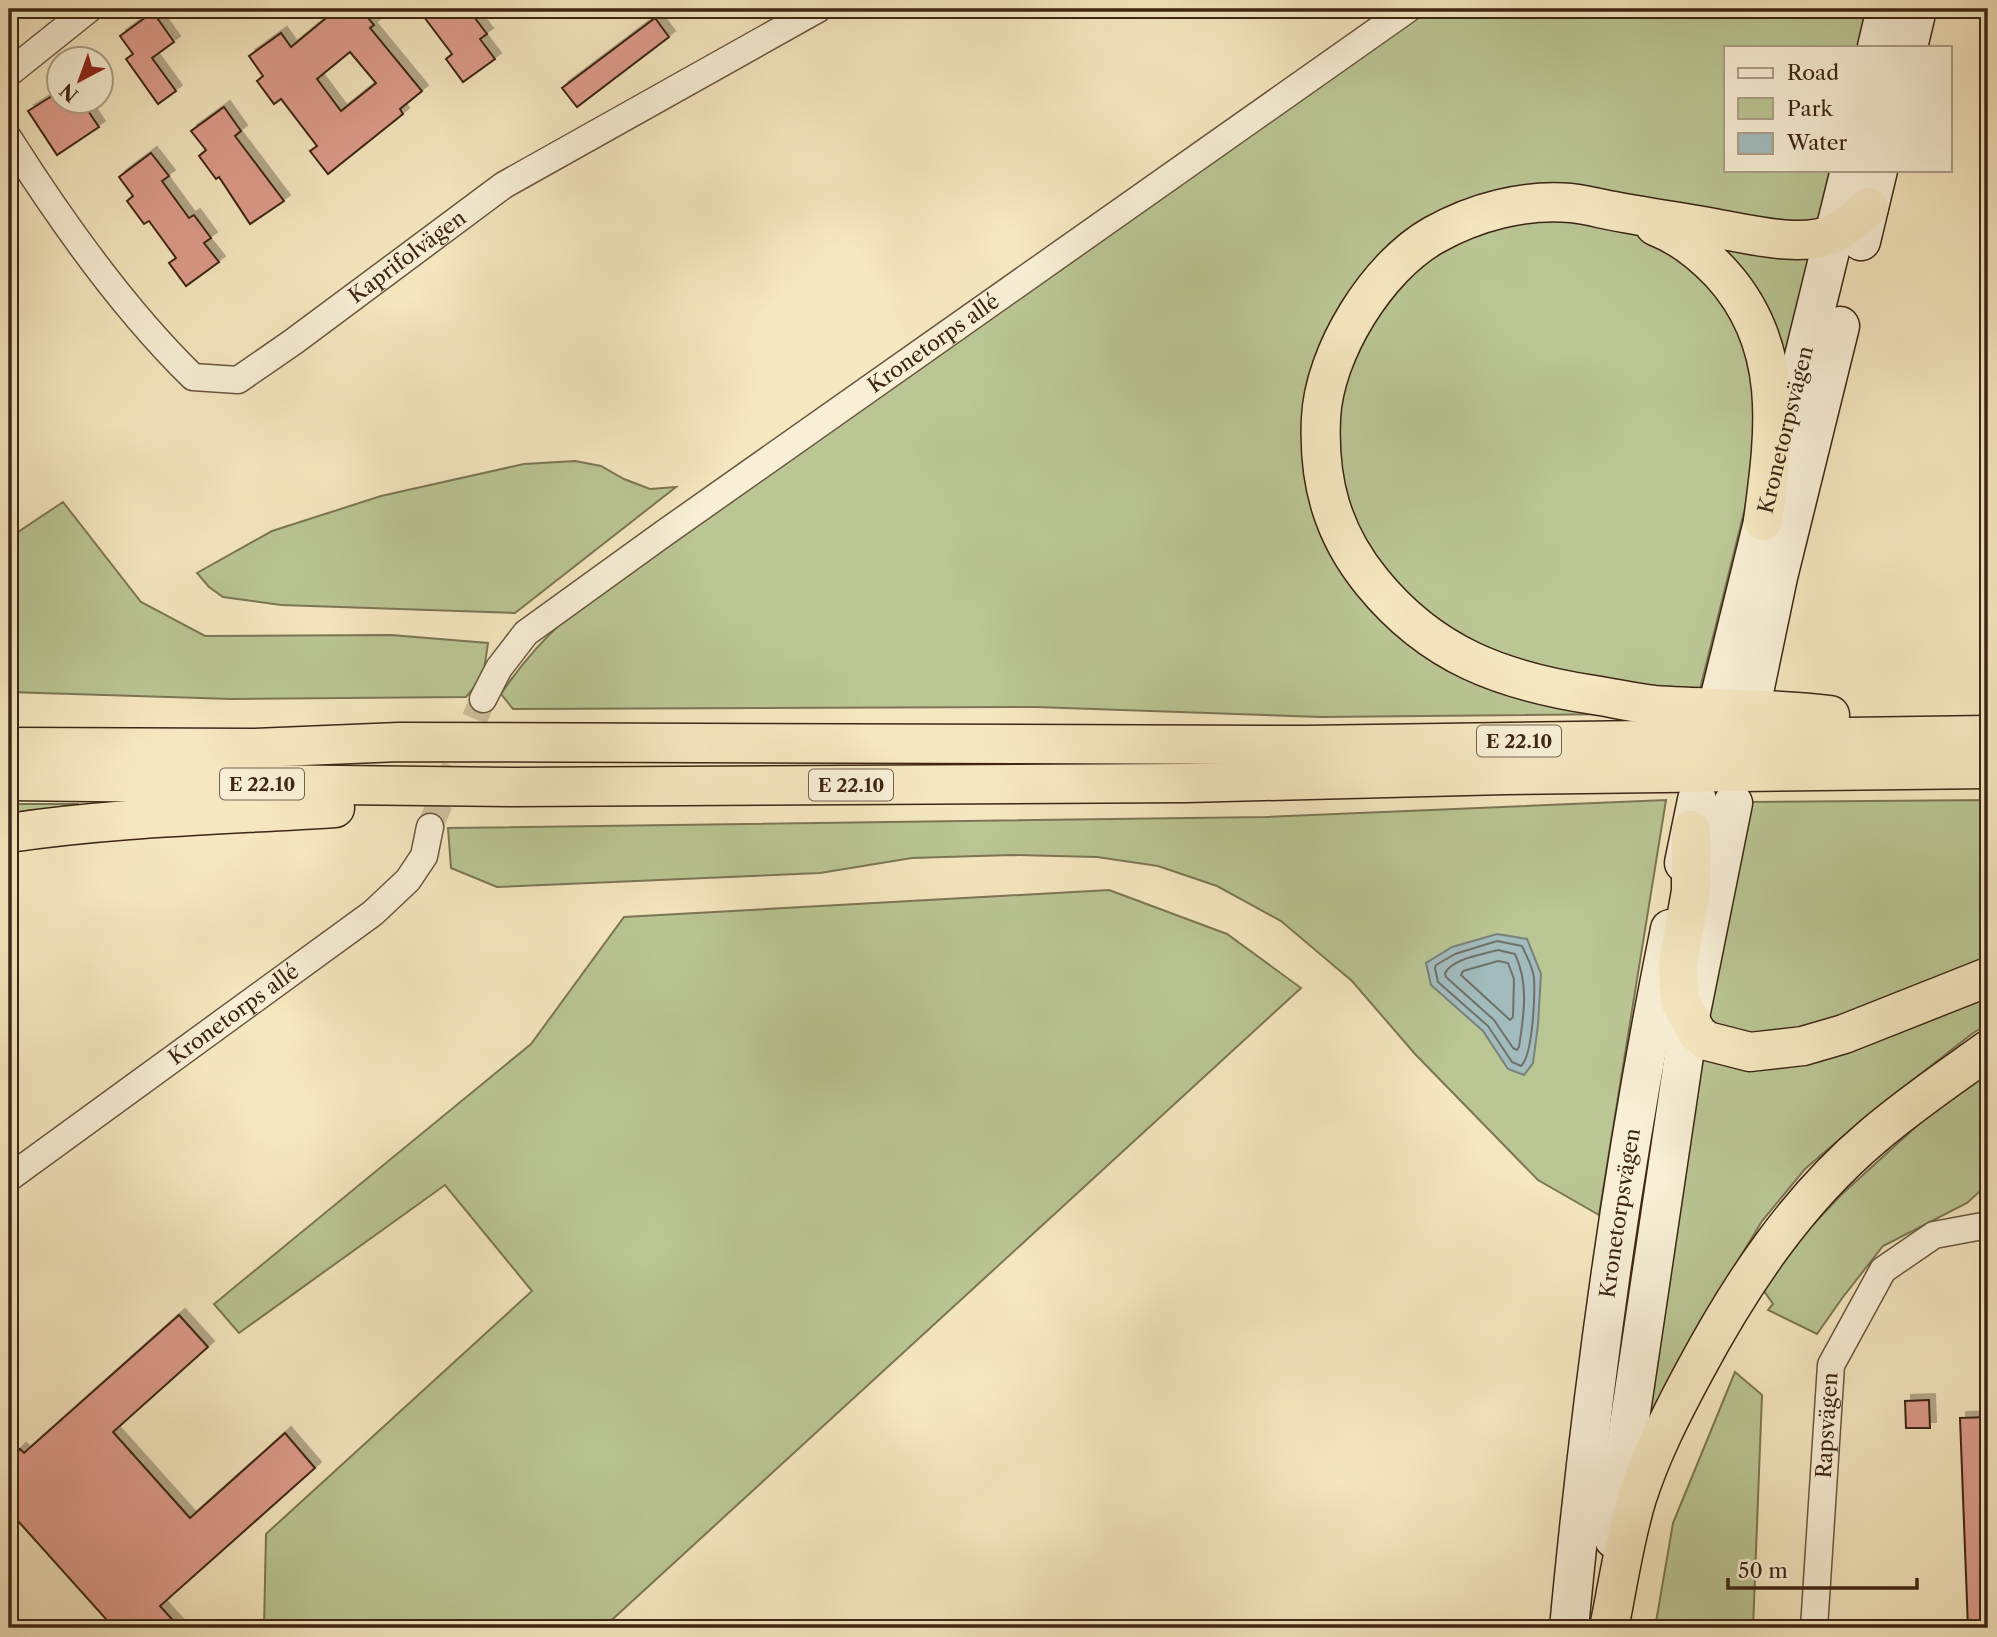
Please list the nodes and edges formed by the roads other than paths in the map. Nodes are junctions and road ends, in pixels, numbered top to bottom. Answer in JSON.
{"nodes":[{"id":1,"x":89,"y":9,"type":"edge"},
{"id":2,"x":818,"y":9,"type":"edge"},
{"id":3,"x":1408,"y":9,"type":"edge"},
{"id":4,"x":1886,"y":9,"type":"edge"},
{"id":5,"x":1917,"y":9,"type":"edge"},
{"id":6,"x":1877,"y":46,"type":"edge"},
{"id":7,"x":1908,"y":46,"type":"edge"},
{"id":8,"x":9,"y":73,"type":"edge"},
{"id":9,"x":9,"y":139,"type":"edge"},
{"id":10,"x":1850,"y":172,"type":"edge"},
{"id":11,"x":1878,"y":172,"type":"edge"},
{"id":12,"x":1869,"y":207,"type":"junction"},
{"id":13,"x":1624,"y":213,"type":"junction"},
{"id":14,"x":1836,"y":233,"type":"junction"},
{"id":15,"x":1763,"y":521,"type":"junction"},
{"id":16,"x":483,"y":699,"type":"tunnel mouth"},
{"id":17,"x":9,"y":721,"type":"edge"},
{"id":18,"x":1988,"y":734,"type":"edge"},
{"id":19,"x":399,"y":742,"type":"junction"},
{"id":20,"x":9,"y":747,"type":"edge"},
{"id":21,"x":1988,"y":769,"type":"edge"},
{"id":22,"x":9,"y":781,"type":"edge"},
{"id":23,"x":514,"y":787,"type":"junction"},
{"id":24,"x":1707,"y":811,"type":"junction"},
{"id":25,"x":430,"y":827,"type":"tunnel mouth"},
{"id":26,"x":9,"y":833,"type":"edge"},
{"id":27,"x":1988,"y":977,"type":"edge"},
{"id":28,"x":1689,"y":1022,"type":"junction"},
{"id":29,"x":1988,"y":1051,"type":"edge"},
{"id":30,"x":9,"y":1178,"type":"edge"},
{"id":31,"x":1988,"y":1225,"type":"edge"},
{"id":32,"x":1569,"y":1628,"type":"edge"},
{"id":33,"x":1607,"y":1628,"type":"edge"},
{"id":34,"x":1814,"y":1628,"type":"edge"}],
"edges":[{"from":1,"to":8,"type":"street"},
{"from":2,"to":9,"type":"street","name":"Kaprifolvägen"},
{"from":3,"to":16,"type":"street","name":"Kronetorps allé"},
{"from":4,"to":6,"type":"main road"},
{"from":5,"to":7,"type":"main road"},
{"from":10,"to":14,"type":"main road","name":"Kronetorpsvägen"},
{"from":11,"to":12,"type":"main road","name":"Kronetorpsvägen"},
{"from":12,"to":14,"type":"highway"},
{"from":12,"to":15,"type":"main road","name":"Kronetorpsvägen"},
{"from":13,"to":14,"type":"highway"},
{"from":13,"to":15,"type":"highway"},
{"from":13,"to":18,"type":"highway"},
{"from":14,"to":15,"type":"main road","name":"Kronetorpsvägen"},
{"from":17,"to":19,"type":"highway"},
{"from":18,"to":19,"type":"highway","number":"E 22.10"},
{"from":19,"to":20,"type":"highway","number":"E 22.10"},
{"from":21,"to":23,"type":"highway","number":"E 22.10"},
{"from":22,"to":23,"type":"highway","number":"E 22.10"},
{"from":23,"to":26,"type":"highway"},
{"from":24,"to":28,"type":"main road","name":"Kronetorpsvägen"},
{"from":24,"to":28,"type":"highway"},
{"from":24,"to":32,"type":"main road","name":"Kronetorpsvägen"},
{"from":25,"to":30,"type":"street","name":"Kronetorps allé"},
{"from":27,"to":28,"type":"highway"},
{"from":28,"to":33,"type":"main road","name":"Kronetorpsvägen"},
{"from":29,"to":33,"type":"highway"},
{"from":31,"to":34,"type":"street","name":"Rapsvägen"}]}
